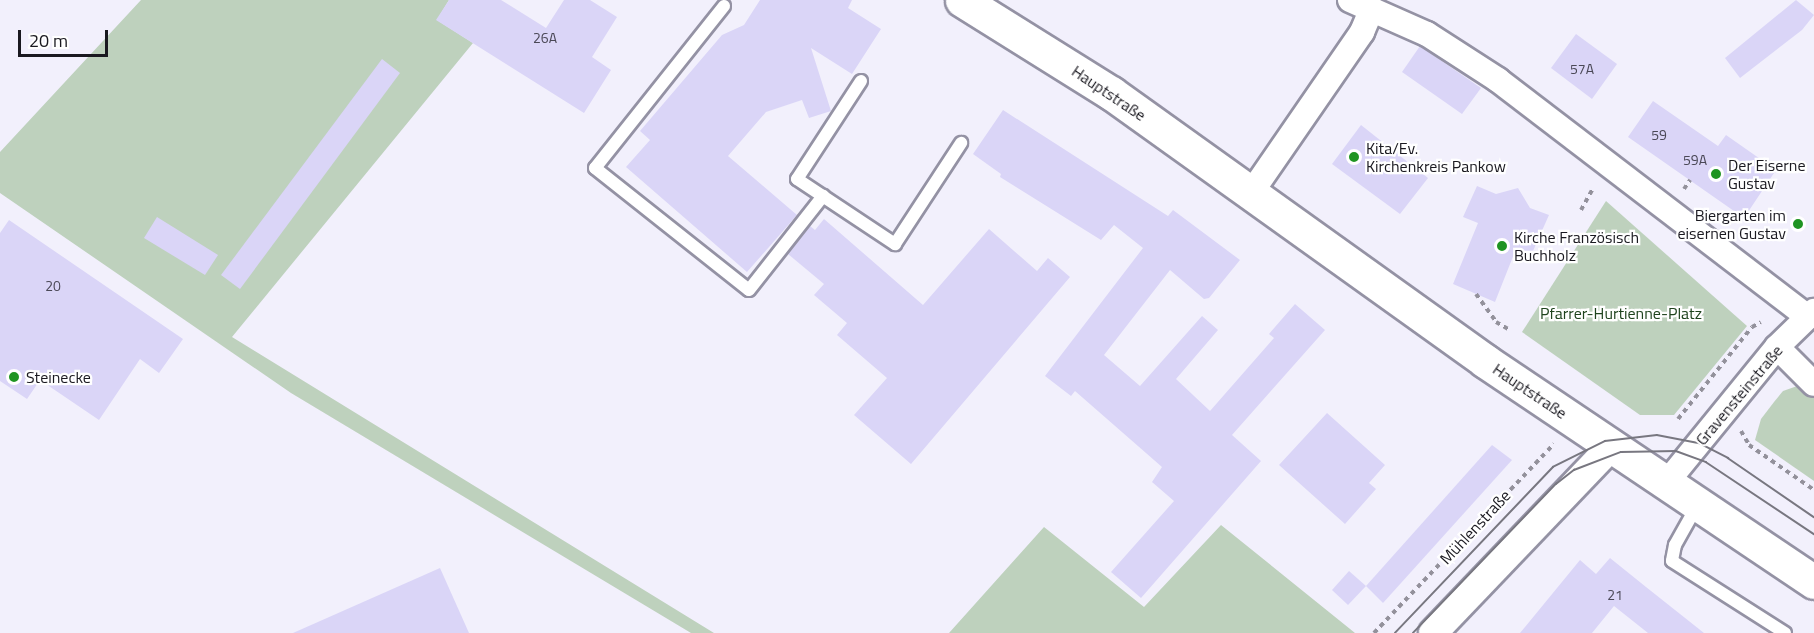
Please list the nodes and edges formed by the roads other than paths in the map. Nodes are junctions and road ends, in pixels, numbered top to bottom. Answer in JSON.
{"nodes":[{"id":1,"x":962,"y":0,"type":"edge"},
{"id":2,"x":1350,"y":0,"type":"edge"},
{"id":3,"x":724,"y":6,"type":"dead end"},
{"id":4,"x":1372,"y":9,"type":"junction"},
{"id":5,"x":861,"y":81,"type":"dead end"},
{"id":6,"x":961,"y":143,"type":"dead end"},
{"id":7,"x":1251,"y":193,"type":"junction"},
{"id":8,"x":823,"y":196,"type":"junction"},
{"id":9,"x":1811,"y":314,"type":"edge"},
{"id":10,"x":1777,"y":347,"type":"junction"},
{"id":11,"x":1814,"y":384,"type":"edge"},
{"id":12,"x":1612,"y":446,"type":"junction"},
{"id":13,"x":1667,"y":482,"type":"junction"},
{"id":14,"x":1698,"y":503,"type":"junction"},
{"id":15,"x":1814,"y":582,"type":"edge"},
{"id":16,"x":1433,"y":633,"type":"edge"},
{"id":17,"x":1785,"y":633,"type":"edge"}],
"edges":[{"from":1,"to":7,"type":"main road","name":"Hauptstraße"},
{"from":2,"to":4,"type":"street"},
{"from":3,"to":8,"type":"lane"},
{"from":4,"to":7,"type":"street"},
{"from":4,"to":9,"type":"street"},
{"from":5,"to":8,"type":"lane"},
{"from":6,"to":8,"type":"lane"},
{"from":7,"to":12,"type":"main road","name":"Hauptstraße"},
{"from":9,"to":10,"type":"street","name":"Gravensteinstraße"},
{"from":10,"to":11,"type":"street"},
{"from":10,"to":13,"type":"street","name":"Gravensteinstraße"},
{"from":12,"to":13,"type":"main road","name":"Hauptstraße"},
{"from":12,"to":16,"type":"street"},
{"from":13,"to":14,"type":"main road","name":"Hauptstraße"},
{"from":14,"to":15,"type":"main road","name":"Hauptstraße"},
{"from":14,"to":17,"type":"lane"}]}
